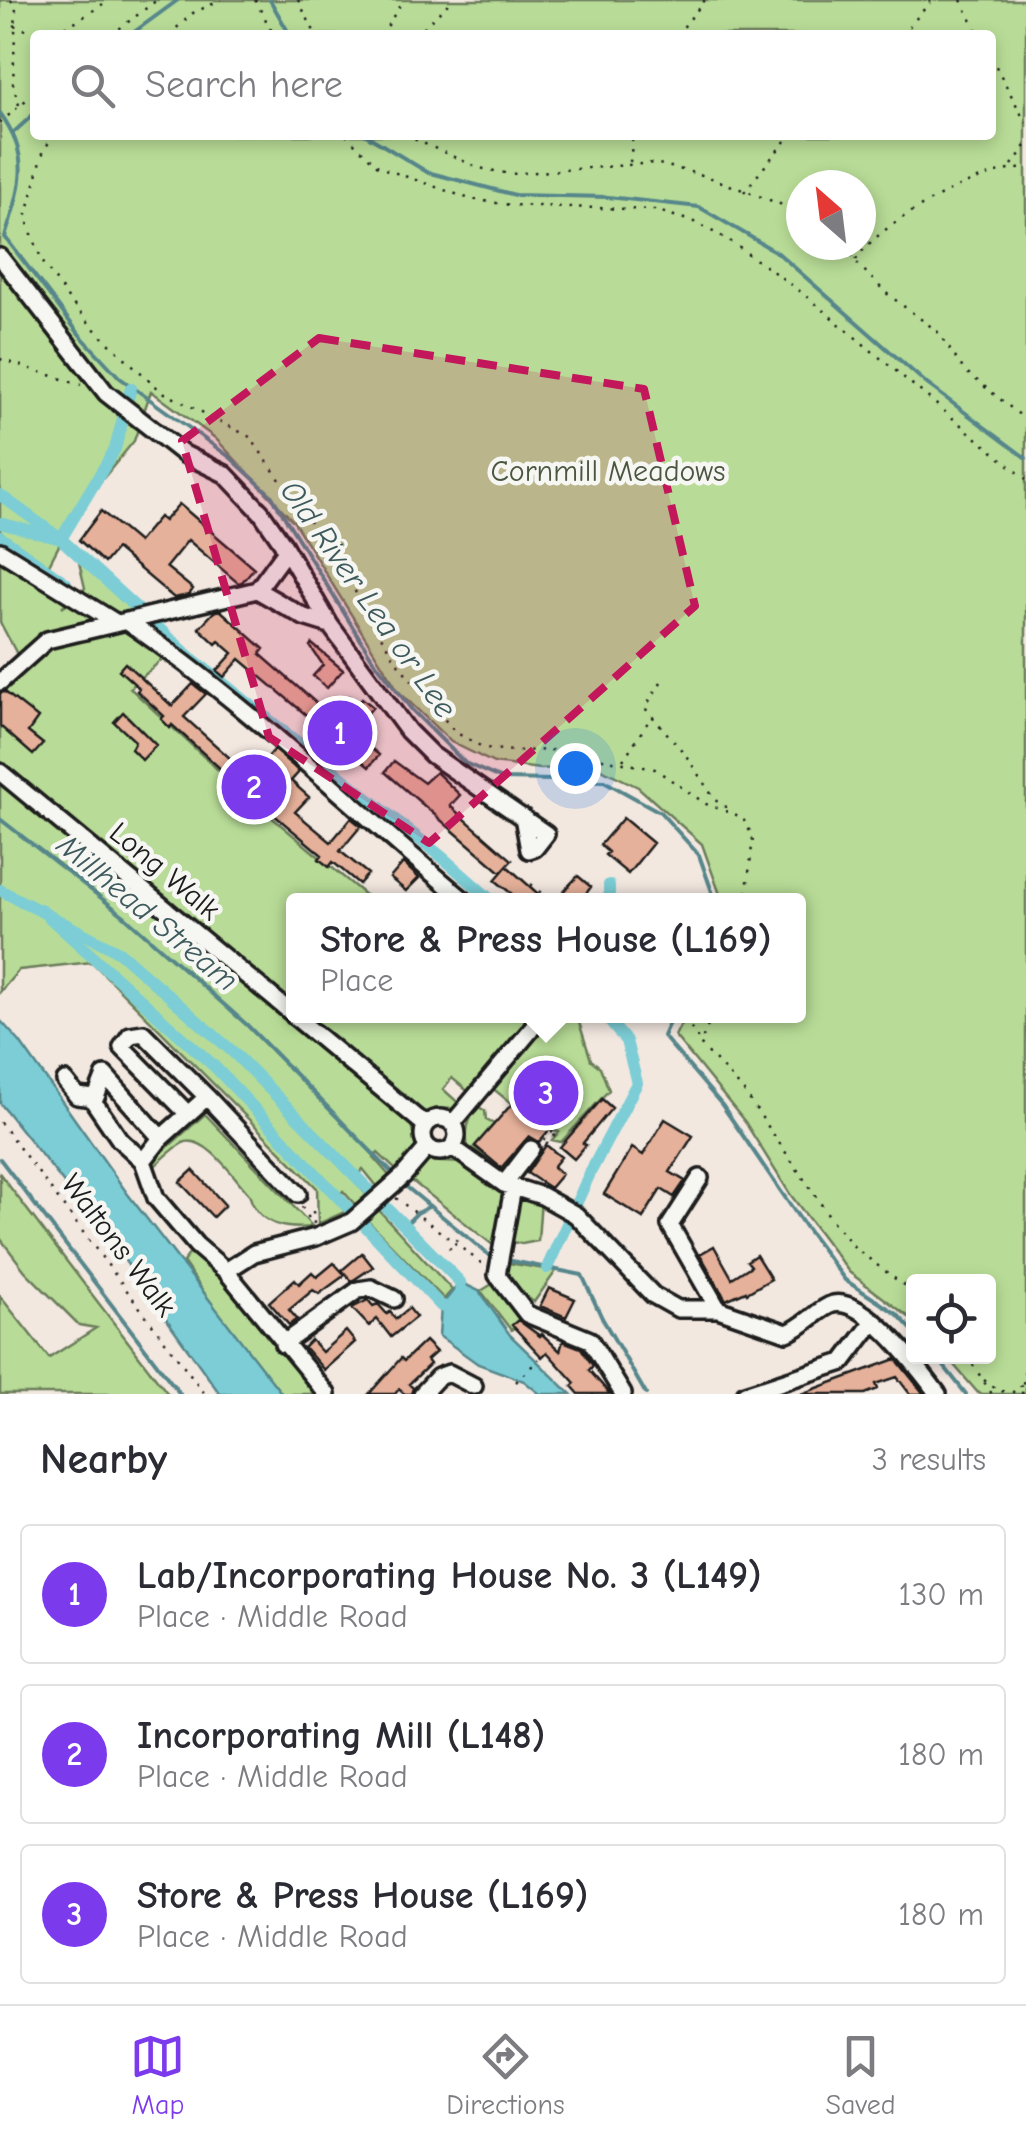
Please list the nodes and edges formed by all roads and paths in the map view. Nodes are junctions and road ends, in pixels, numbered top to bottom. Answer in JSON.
{"nodes":[{"id":1,"x":11,"y":0,"type":"edge"},
{"id":2,"x":157,"y":0,"type":"edge"},
{"id":3,"x":221,"y":0,"type":"edge"},
{"id":4,"x":255,"y":0,"type":"edge"},
{"id":5,"x":298,"y":0,"type":"edge"},
{"id":6,"x":403,"y":0,"type":"edge"},
{"id":7,"x":452,"y":0,"type":"edge"},
{"id":8,"x":704,"y":0,"type":"edge"},
{"id":9,"x":932,"y":0,"type":"edge"},
{"id":10,"x":960,"y":0,"type":"edge"},
{"id":11,"x":103,"y":4,"type":"dead end"},
{"id":12,"x":14,"y":25,"type":"junction"},
{"id":13,"x":58,"y":30,"type":"edge"},
{"id":14,"x":118,"y":30,"type":"edge"},
{"id":15,"x":174,"y":30,"type":"edge"},
{"id":16,"x":271,"y":30,"type":"edge"},
{"id":17,"x":313,"y":30,"type":"edge"},
{"id":18,"x":385,"y":30,"type":"edge"},
{"id":19,"x":421,"y":30,"type":"edge"},
{"id":20,"x":681,"y":30,"type":"edge"},
{"id":21,"x":906,"y":30,"type":"edge"},
{"id":22,"x":976,"y":30,"type":"edge"},
{"id":23,"x":30,"y":33,"type":"edge"},
{"id":24,"x":996,"y":66,"type":"edge"},
{"id":25,"x":30,"y":96,"type":"edge"},
{"id":26,"x":19,"y":104,"type":"junction"},
{"id":27,"x":0,"y":123,"type":"edge"},
{"id":28,"x":1026,"y":123,"type":"edge"},
{"id":29,"x":51,"y":140,"type":"edge"},
{"id":30,"x":351,"y":140,"type":"edge"},
{"id":31,"x":415,"y":140,"type":"edge"},
{"id":32,"x":632,"y":140,"type":"edge"},
{"id":33,"x":786,"y":140,"type":"edge"},
{"id":34,"x":1026,"y":146,"type":"edge"},
{"id":35,"x":630,"y":164,"type":"junction"},
{"id":36,"x":1010,"y":167,"type":"junction"},
{"id":37,"x":1026,"y":169,"type":"edge"},
{"id":38,"x":744,"y":192,"type":"junction"},
{"id":39,"x":786,"y":204,"type":"edge"},
{"id":40,"x":0,"y":257,"type":"edge"},
{"id":41,"x":855,"y":261,"type":"joint"},
{"id":42,"x":0,"y":359,"type":"edge"},
{"id":43,"x":106,"y":393,"type":"junction"},
{"id":44,"x":1026,"y":420,"type":"edge"},
{"id":45,"x":1026,"y":479,"type":"edge"},
{"id":46,"x":283,"y":544,"type":"junction"},
{"id":47,"x":0,"y":551,"type":"edge"},
{"id":48,"x":257,"y":590,"type":"junction"},
{"id":49,"x":128,"y":622,"type":"junction"},
{"id":50,"x":330,"y":626,"type":"junction"},
{"id":51,"x":0,"y":682,"type":"edge"},
{"id":52,"x":661,"y":682,"type":"dead end"},
{"id":53,"x":652,"y":714,"type":"junction"},
{"id":54,"x":622,"y":761,"type":"junction"},
{"id":55,"x":0,"y":772,"type":"edge"},
{"id":56,"x":736,"y":815,"type":"junction"},
{"id":57,"x":522,"y":818,"type":"dead end"},
{"id":58,"x":531,"y":884,"type":"dead end"},
{"id":59,"x":456,"y":893,"type":"edge"},
{"id":60,"x":541,"y":893,"type":"edge"},
{"id":61,"x":747,"y":893,"type":"edge"},
{"id":62,"x":286,"y":1008,"type":"edge"},
{"id":63,"x":304,"y":1023,"type":"edge"},
{"id":64,"x":535,"y":1023,"type":"edge"},
{"id":65,"x":689,"y":1023,"type":"edge"},
{"id":66,"x":709,"y":1023,"type":"edge"},
{"id":67,"x":700,"y":1044,"type":"junction"},
{"id":68,"x":122,"y":1047,"type":"junction"},
{"id":69,"x":105,"y":1075,"type":"junction"},
{"id":70,"x":65,"y":1081,"type":"dead end"},
{"id":71,"x":207,"y":1097,"type":"junction"},
{"id":72,"x":95,"y":1098,"type":"junction"},
{"id":73,"x":188,"y":1114,"type":"junction"},
{"id":74,"x":0,"y":1122,"type":"edge"},
{"id":75,"x":452,"y":1123,"type":"junction"},
{"id":76,"x":426,"y":1125,"type":"junction"},
{"id":77,"x":160,"y":1138,"type":"junction"},
{"id":78,"x":452,"y":1146,"type":"junction"},
{"id":79,"x":428,"y":1147,"type":"junction"},
{"id":80,"x":539,"y":1147,"type":"dead end"},
{"id":81,"x":143,"y":1161,"type":"junction"},
{"id":82,"x":700,"y":1178,"type":"dead end"},
{"id":83,"x":508,"y":1186,"type":"junction"},
{"id":84,"x":387,"y":1191,"type":"junction"},
{"id":85,"x":299,"y":1195,"type":"joint"},
{"id":86,"x":314,"y":1226,"type":"dead end"},
{"id":87,"x":456,"y":1239,"type":"dead end"},
{"id":88,"x":449,"y":1248,"type":"dead end"},
{"id":89,"x":498,"y":1266,"type":"junction"},
{"id":90,"x":226,"y":1271,"type":"junction"},
{"id":91,"x":906,"y":1287,"type":"edge"},
{"id":92,"x":394,"y":1299,"type":"dead end"},
{"id":93,"x":718,"y":1309,"type":"junction"},
{"id":94,"x":874,"y":1322,"type":"junction"},
{"id":95,"x":283,"y":1344,"type":"junction"},
{"id":96,"x":1026,"y":1356,"type":"edge"},
{"id":97,"x":539,"y":1359,"type":"dead end"},
{"id":98,"x":973,"y":1364,"type":"edge"},
{"id":99,"x":984,"y":1380,"type":"junction"},
{"id":100,"x":516,"y":1382,"type":"dead end"},
{"id":101,"x":1023,"y":1383,"type":"junction"},
{"id":102,"x":474,"y":1386,"type":"dead end"},
{"id":103,"x":204,"y":1394,"type":"edge"},
{"id":104,"x":327,"y":1394,"type":"edge"},
{"id":105,"x":422,"y":1394,"type":"edge"},
{"id":106,"x":624,"y":1394,"type":"edge"},
{"id":107,"x":745,"y":1394,"type":"edge"},
{"id":108,"x":938,"y":1394,"type":"edge"},
{"id":109,"x":992,"y":1394,"type":"edge"},
{"id":110,"x":1022,"y":1394,"type":"edge"}],
"edges":[{"from":1,"to":12,"type":"path"},
{"from":2,"to":14,"type":"path"},
{"from":3,"to":15,"type":"path"},
{"from":4,"to":16,"type":"path"},
{"from":5,"to":17,"type":"path"},
{"from":6,"to":18,"type":"path"},
{"from":7,"to":19,"type":"path"},
{"from":8,"to":20,"type":"path"},
{"from":9,"to":21,"type":"path"},
{"from":10,"to":22,"type":"path"},
{"from":11,"to":13,"type":"path"},
{"from":12,"to":23,"type":"path"},
{"from":12,"to":26,"type":"path"},
{"from":24,"to":28,"type":"path"},
{"from":25,"to":26,"type":"path"},
{"from":26,"to":27,"type":"path"},
{"from":29,"to":54,"type":"path"},
{"from":30,"to":45,"type":"path"},
{"from":31,"to":35,"type":"path"},
{"from":32,"to":35,"type":"path"},
{"from":33,"to":38,"type":"path"},
{"from":34,"to":36,"type":"path"},
{"from":35,"to":38,"type":"path"},
{"from":36,"to":37,"type":"path"},
{"from":36,"to":41,"type":"path"},
{"from":38,"to":39,"type":"path"},
{"from":40,"to":43,"type":"street"},
{"from":41,"to":44,"type":"path"},
{"from":42,"to":43,"type":"path"},
{"from":43,"to":46,"type":"street"},
{"from":46,"to":48,"type":"street"},
{"from":46,"to":50,"type":"street"},
{"from":47,"to":49,"type":"street"},
{"from":48,"to":49,"type":"street"},
{"from":48,"to":50,"type":"street"},
{"from":49,"to":51,"type":"street"},
{"from":49,"to":59,"type":"street"},
{"from":50,"to":57,"type":"street"},
{"from":52,"to":53,"type":"path"},
{"from":53,"to":54,"type":"path"},
{"from":53,"to":56,"type":"path"},
{"from":54,"to":56,"type":"path"},
{"from":55,"to":62,"type":"street","name":"Long Walk"},
{"from":56,"to":61,"type":"path"},
{"from":58,"to":60,"type":"path"},
{"from":63,"to":76,"type":"street","name":"Long Walk"},
{"from":64,"to":75,"type":"street"},
{"from":65,"to":67,"type":"path"},
{"from":66,"to":67,"type":"path"},
{"from":67,"to":91,"type":"path"},
{"from":68,"to":69,"type":"street"},
{"from":68,"to":71,"type":"street"},
{"from":68,"to":73,"type":"street"},
{"from":69,"to":72,"type":"street"},
{"from":69,"to":77,"type":"street"},
{"from":70,"to":72,"type":"street"},
{"from":71,"to":73,"type":"street"},
{"from":71,"to":85,"type":"street"},
{"from":72,"to":81,"type":"street"},
{"from":73,"to":77,"type":"street"},
{"from":74,"to":103,"type":"path","name":"Waltons Walk"},
{"from":75,"to":76,"type":"street"},
{"from":75,"to":78,"type":"street"},
{"from":76,"to":79,"type":"street"},
{"from":77,"to":81,"type":"street"},
{"from":78,"to":79,"type":"street"},
{"from":78,"to":83,"type":"street"},
{"from":79,"to":84,"type":"street"},
{"from":80,"to":83,"type":"street"},
{"from":81,"to":90,"type":"street"},
{"from":82,"to":93,"type":"street"},
{"from":83,"to":89,"type":"street"},
{"from":83,"to":93,"type":"street"},
{"from":84,"to":89,"type":"path"},
{"from":84,"to":90,"type":"street"},
{"from":85,"to":86,"type":"path"},
{"from":87,"to":88,"type":"path"},
{"from":89,"to":106,"type":"street"},
{"from":90,"to":95,"type":"street"},
{"from":92,"to":95,"type":"street"},
{"from":93,"to":94,"type":"street"},
{"from":94,"to":107,"type":"street"},
{"from":94,"to":108,"type":"street"},
{"from":95,"to":104,"type":"street"},
{"from":96,"to":101,"type":"path"},
{"from":97,"to":100,"type":"path"},
{"from":98,"to":99,"type":"path"},
{"from":99,"to":101,"type":"path"},
{"from":99,"to":109,"type":"path"},
{"from":101,"to":110,"type":"path"},
{"from":102,"to":105,"type":"street"}]}
